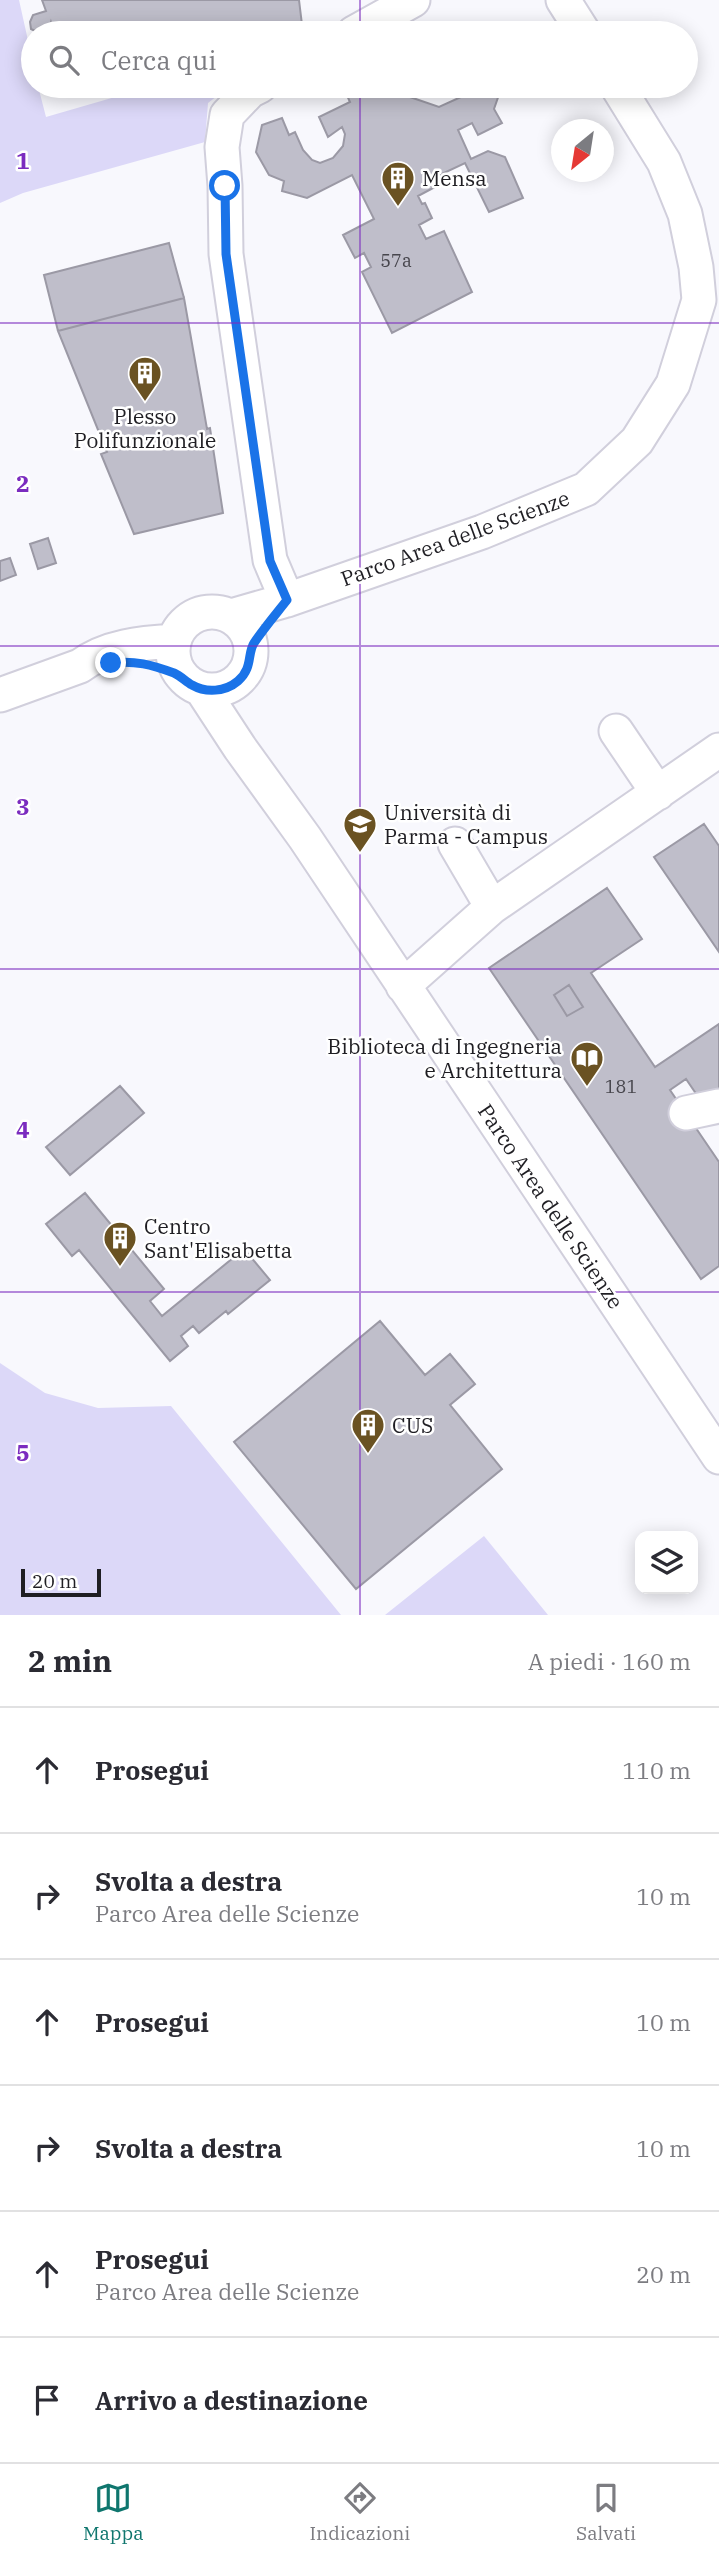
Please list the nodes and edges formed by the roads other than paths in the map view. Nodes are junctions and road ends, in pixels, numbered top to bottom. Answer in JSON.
{"nodes":[{"id":1,"x":563,"y":0,"type":"edge"},
{"id":2,"x":412,"y":1,"type":"edge"},
{"id":3,"x":376,"y":21,"type":"edge"},
{"id":4,"x":576,"y":21,"type":"edge"},
{"id":5,"x":243,"y":98,"type":"edge"},
{"id":6,"x":624,"y":98,"type":"edge"},
{"id":7,"x":709,"y":303,"type":"edge"},
{"id":8,"x":287,"y":600,"type":"junction"},
{"id":9,"x":231,"y":616,"type":"junction"},
{"id":10,"x":174,"y":641,"type":"junction"},
{"id":11,"x":251,"y":646,"type":"junction"},
{"id":12,"x":80,"y":666,"type":"junction"},
{"id":13,"x":239,"y":681,"type":"junction"},
{"id":14,"x":191,"y":682,"type":"junction"},
{"id":15,"x":0,"y":695,"type":"edge"},
{"id":16,"x":616,"y":731,"type":"dead end"},
{"id":17,"x":240,"y":748,"type":"junction"},
{"id":18,"x":719,"y":750,"type":"edge"},
{"id":19,"x":658,"y":793,"type":"junction"},
{"id":20,"x":455,"y":844,"type":"dead end"},
{"id":21,"x":492,"y":907,"type":"junction"},
{"id":22,"x":403,"y":986,"type":"junction"},
{"id":23,"x":719,"y":1106,"type":"edge"},
{"id":24,"x":686,"y":1113,"type":"dead end"},
{"id":25,"x":719,"y":1457,"type":"edge"}],
"edges":[{"from":1,"to":4,"type":"street"},
{"from":2,"to":3,"type":"street"},
{"from":5,"to":8,"type":"street"},
{"from":6,"to":7,"type":"street","name":"Parco Area delle Scienze"},
{"from":7,"to":8,"type":"street","name":"Parco Area delle Scienze"},
{"from":8,"to":9,"type":"street","name":"Parco Area delle Scienze"},
{"from":8,"to":11,"type":"street"},
{"from":9,"to":10,"type":"street"},
{"from":9,"to":11,"type":"street"},
{"from":10,"to":12,"type":"street"},
{"from":10,"to":14,"type":"street"},
{"from":11,"to":13,"type":"street"},
{"from":12,"to":14,"type":"street"},
{"from":12,"to":15,"type":"street"},
{"from":13,"to":14,"type":"street"},
{"from":13,"to":17,"type":"street"},
{"from":14,"to":17,"type":"street","name":"Parco Area delle Scienze"},
{"from":16,"to":19,"type":"street"},
{"from":17,"to":22,"type":"street","name":"Parco Area delle Scienze"},
{"from":18,"to":19,"type":"street"},
{"from":19,"to":21,"type":"street"},
{"from":20,"to":21,"type":"street"},
{"from":21,"to":22,"type":"street"},
{"from":22,"to":25,"type":"street","name":"Parco Area delle Scienze"},
{"from":23,"to":24,"type":"street"}]}
